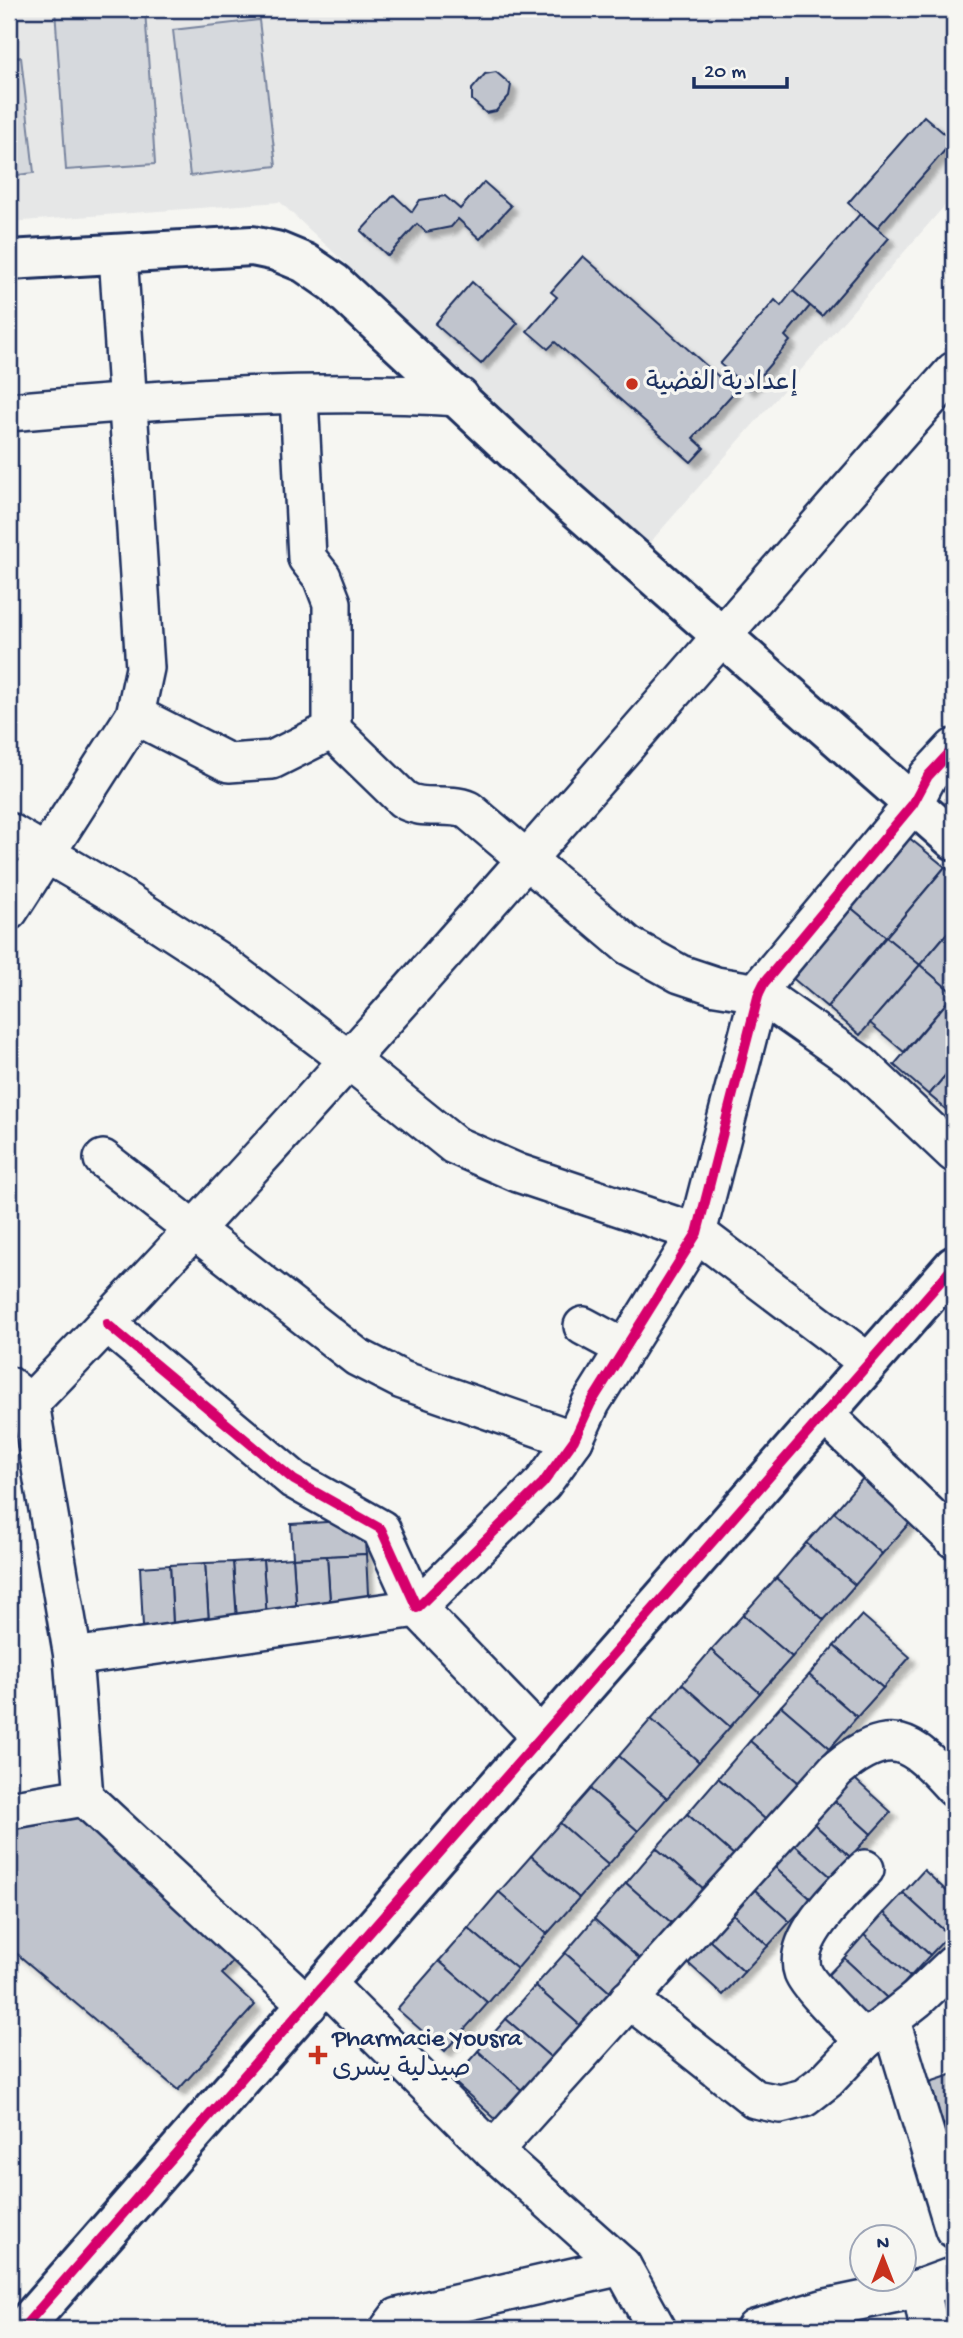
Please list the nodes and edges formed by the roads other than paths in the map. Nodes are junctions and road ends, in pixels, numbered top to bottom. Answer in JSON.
{"nodes":[{"id":1,"x":118,"y":254,"type":"junction"},
{"id":2,"x":9,"y":260,"type":"edge"},
{"id":3,"x":954,"y":371,"type":"edge"},
{"id":4,"x":299,"y":396,"type":"junction"},
{"id":5,"x":460,"y":397,"type":"junction"},
{"id":6,"x":126,"y":401,"type":"junction"},
{"id":7,"x":9,"y":412,"type":"edge"},
{"id":8,"x":720,"y":635,"type":"junction"},
{"id":9,"x":135,"y":715,"type":"junction"},
{"id":10,"x":332,"y":730,"type":"junction"},
{"id":11,"x":954,"y":748,"type":"edge"},
{"id":12,"x":913,"y":804,"type":"junction"},
{"id":13,"x":9,"y":832,"type":"edge"},
{"id":14,"x":954,"y":841,"type":"edge"},
{"id":15,"x":45,"y":854,"type":"junction"},
{"id":16,"x":523,"y":860,"type":"junction"},
{"id":17,"x":9,"y":911,"type":"edge"},
{"id":18,"x":759,"y":993,"type":"junction"},
{"id":19,"x":349,"y":1060,"type":"junction"},
{"id":20,"x":954,"y":1153,"type":"edge"},
{"id":21,"x":103,"y":1159,"type":"dead end"},
{"id":22,"x":195,"y":1230,"type":"junction"},
{"id":23,"x":697,"y":1233,"type":"junction"},
{"id":24,"x":954,"y":1266,"type":"edge"},
{"id":25,"x":107,"y":1324,"type":"junction"},
{"id":26,"x":583,"y":1326,"type":"dead end"},
{"id":27,"x":624,"y":1348,"type":"junction"},
{"id":28,"x":869,"y":1363,"type":"junction"},
{"id":29,"x":19,"y":1395,"type":"edge"},
{"id":30,"x":824,"y":1414,"type":"junction"},
{"id":31,"x":574,"y":1440,"type":"junction"},
{"id":32,"x":954,"y":1539,"type":"edge"},
{"id":33,"x":417,"y":1608,"type":"junction"},
{"id":34,"x":73,"y":1657,"type":"junction"},
{"id":35,"x":542,"y":1738,"type":"junction"},
{"id":36,"x":954,"y":1788,"type":"edge"},
{"id":37,"x":84,"y":1797,"type":"junction"},
{"id":38,"x":9,"y":1810,"type":"edge"},
{"id":39,"x":865,"y":1869,"type":"dead end"},
{"id":40,"x":954,"y":1964,"type":"edge"},
{"id":41,"x":317,"y":1994,"type":"junction"},
{"id":42,"x":629,"y":1999,"type":"junction"},
{"id":43,"x":877,"y":2031,"type":"junction"},
{"id":44,"x":493,"y":2151,"type":"junction"},
{"id":45,"x":954,"y":2230,"type":"edge"},
{"id":46,"x":622,"y":2266,"type":"junction"},
{"id":47,"x":938,"y":2282,"type":"edge"},
{"id":48,"x":22,"y":2329,"type":"edge"},
{"id":49,"x":389,"y":2329,"type":"edge"},
{"id":50,"x":657,"y":2329,"type":"edge"},
{"id":51,"x":755,"y":2329,"type":"edge"},
{"id":52,"x":929,"y":2329,"type":"edge"}],
"edges":[{"from":1,"to":2,"type":"street"},
{"from":1,"to":5,"type":"street"},
{"from":1,"to":6,"type":"street"},
{"from":3,"to":8,"type":"street"},
{"from":4,"to":5,"type":"street"},
{"from":4,"to":6,"type":"street"},
{"from":4,"to":10,"type":"street"},
{"from":5,"to":8,"type":"street"},
{"from":6,"to":7,"type":"street"},
{"from":6,"to":9,"type":"street"},
{"from":8,"to":12,"type":"street"},
{"from":8,"to":16,"type":"street"},
{"from":9,"to":10,"type":"street"},
{"from":9,"to":15,"type":"street"},
{"from":10,"to":16,"type":"street"},
{"from":11,"to":12,"type":"street"},
{"from":12,"to":14,"type":"street"},
{"from":12,"to":18,"type":"street"},
{"from":13,"to":15,"type":"street"},
{"from":15,"to":17,"type":"street"},
{"from":15,"to":19,"type":"street"},
{"from":16,"to":18,"type":"street"},
{"from":16,"to":19,"type":"street"},
{"from":18,"to":20,"type":"street"},
{"from":18,"to":23,"type":"street"},
{"from":19,"to":22,"type":"street"},
{"from":19,"to":23,"type":"street"},
{"from":21,"to":22,"type":"street"},
{"from":22,"to":25,"type":"street"},
{"from":22,"to":31,"type":"street"},
{"from":23,"to":27,"type":"street"},
{"from":23,"to":28,"type":"street"},
{"from":24,"to":28,"type":"street"},
{"from":25,"to":29,"type":"street"},
{"from":25,"to":33,"type":"street"},
{"from":26,"to":27,"type":"street"},
{"from":27,"to":31,"type":"street"},
{"from":28,"to":30,"type":"street"},
{"from":29,"to":34,"type":"street"},
{"from":30,"to":32,"type":"street"},
{"from":30,"to":35,"type":"street"},
{"from":31,"to":33,"type":"street"},
{"from":33,"to":34,"type":"street"},
{"from":33,"to":35,"type":"street"},
{"from":34,"to":37,"type":"street"},
{"from":35,"to":41,"type":"street"},
{"from":36,"to":42,"type":"street"},
{"from":37,"to":38,"type":"street"},
{"from":37,"to":41,"type":"street"},
{"from":39,"to":43,"type":"street"},
{"from":40,"to":43,"type":"street"},
{"from":41,"to":44,"type":"street"},
{"from":41,"to":48,"type":"street"},
{"from":42,"to":43,"type":"street"},
{"from":42,"to":44,"type":"street"},
{"from":43,"to":45,"type":"street"},
{"from":44,"to":46,"type":"street"},
{"from":46,"to":49,"type":"street"},
{"from":46,"to":50,"type":"street"},
{"from":47,"to":51,"type":"street"},
{"from":47,"to":52,"type":"street"}]}
